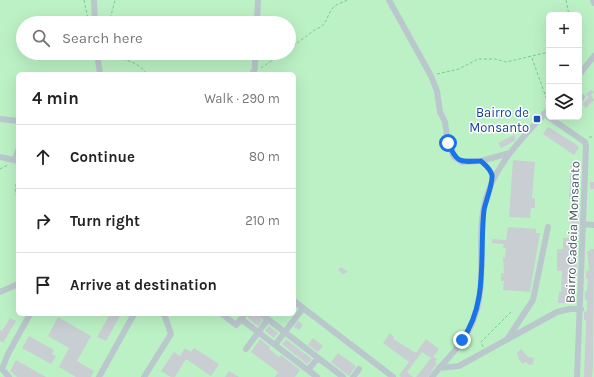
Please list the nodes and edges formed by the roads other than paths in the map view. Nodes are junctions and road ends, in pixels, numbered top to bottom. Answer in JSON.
{"nodes":[{"id":1,"x":94,"y":0,"type":"edge"},
{"id":2,"x":258,"y":0,"type":"edge"},
{"id":3,"x":389,"y":0,"type":"edge"},
{"id":4,"x":593,"y":0,"type":"edge"},
{"id":5,"x":594,"y":3,"type":"edge"},
{"id":6,"x":95,"y":16,"type":"edge"},
{"id":7,"x":257,"y":16,"type":"edge"},
{"id":8,"x":594,"y":56,"type":"edge"},
{"id":9,"x":101,"y":60,"type":"edge"},
{"id":10,"x":255,"y":60,"type":"edge"},
{"id":11,"x":582,"y":71,"type":"edge"},
{"id":12,"x":100,"y":72,"type":"edge"},
{"id":13,"x":253,"y":72,"type":"edge"},
{"id":14,"x":546,"y":114,"type":"edge"},
{"id":15,"x":0,"y":119,"type":"edge"},
{"id":16,"x":558,"y":120,"type":"edge"},
{"id":17,"x":16,"y":121,"type":"edge"},
{"id":18,"x":510,"y":153,"type":"junction"},
{"id":19,"x":0,"y":157,"type":"edge"},
{"id":20,"x":16,"y":160,"type":"edge"},
{"id":21,"x":583,"y":224,"type":"junction"},
{"id":22,"x":594,"y":225,"type":"edge"},
{"id":23,"x":548,"y":226,"type":"dead end"},
{"id":24,"x":16,"y":285,"type":"edge"},
{"id":25,"x":0,"y":292,"type":"edge"},
{"id":26,"x":296,"y":303,"type":"edge"},
{"id":27,"x":303,"y":308,"type":"junction"},
{"id":28,"x":581,"y":309,"type":"junction"},
{"id":29,"x":29,"y":316,"type":"edge"},
{"id":30,"x":133,"y":316,"type":"edge"},
{"id":31,"x":165,"y":316,"type":"edge"},
{"id":32,"x":225,"y":316,"type":"edge"},
{"id":33,"x":243,"y":316,"type":"edge"},
{"id":34,"x":264,"y":316,"type":"edge"},
{"id":35,"x":268,"y":319,"type":"junction"},
{"id":36,"x":258,"y":332,"type":"junction"},
{"id":37,"x":285,"y":332,"type":"junction"},
{"id":38,"x":507,"y":339,"type":"junction"},
{"id":39,"x":275,"y":345,"type":"junction"},
{"id":40,"x":246,"y":349,"type":"dead end"},
{"id":41,"x":318,"y":358,"type":"junction"},
{"id":42,"x":439,"y":368,"type":"junction"},
{"id":43,"x":359,"y":369,"type":"dead end"},
{"id":44,"x":308,"y":370,"type":"junction"},
{"id":45,"x":7,"y":377,"type":"edge"},
{"id":46,"x":99,"y":377,"type":"edge"},
{"id":47,"x":144,"y":377,"type":"edge"},
{"id":48,"x":317,"y":377,"type":"edge"},
{"id":49,"x":344,"y":377,"type":"edge"},
{"id":50,"x":353,"y":377,"type":"edge"},
{"id":51,"x":393,"y":377,"type":"edge"},
{"id":52,"x":432,"y":377,"type":"edge"},
{"id":53,"x":577,"y":377,"type":"edge"}],
"edges":[{"from":1,"to":6,"type":"street"},
{"from":2,"to":7,"type":"street"},
{"from":3,"to":18,"type":"street"},
{"from":4,"to":5,"type":"street"},
{"from":8,"to":11,"type":"street"},
{"from":9,"to":12,"type":"street"},
{"from":10,"to":13,"type":"street"},
{"from":14,"to":18,"type":"street"},
{"from":15,"to":17,"type":"street"},
{"from":16,"to":21,"type":"street","name":"Bairro Cadeia Monsanto"},
{"from":18,"to":42,"type":"street"},
{"from":19,"to":20,"type":"street"},
{"from":21,"to":22,"type":"street"},
{"from":21,"to":28,"type":"street","name":"Bairro Cadeia Monsanto"},
{"from":23,"to":38,"type":"street"},
{"from":24,"to":25,"type":"street"},
{"from":26,"to":27,"type":"street"},
{"from":27,"to":37,"type":"street"},
{"from":27,"to":51,"type":"street"},
{"from":28,"to":38,"type":"street"},
{"from":28,"to":53,"type":"street","name":"Bairro Cadeia Monsanto"},
{"from":29,"to":45,"type":"street"},
{"from":30,"to":46,"type":"street"},
{"from":31,"to":47,"type":"street"},
{"from":32,"to":33,"type":"street"},
{"from":33,"to":36,"type":"street"},
{"from":34,"to":35,"type":"street"},
{"from":35,"to":36,"type":"street"},
{"from":35,"to":37,"type":"street"},
{"from":36,"to":39,"type":"street"},
{"from":36,"to":40,"type":"street"},
{"from":37,"to":39,"type":"street"},
{"from":37,"to":41,"type":"street"},
{"from":38,"to":42,"type":"street"},
{"from":39,"to":44,"type":"street"},
{"from":41,"to":44,"type":"street"},
{"from":41,"to":49,"type":"street"},
{"from":42,"to":52,"type":"street"},
{"from":43,"to":50,"type":"street"},
{"from":44,"to":48,"type":"street"}]}
